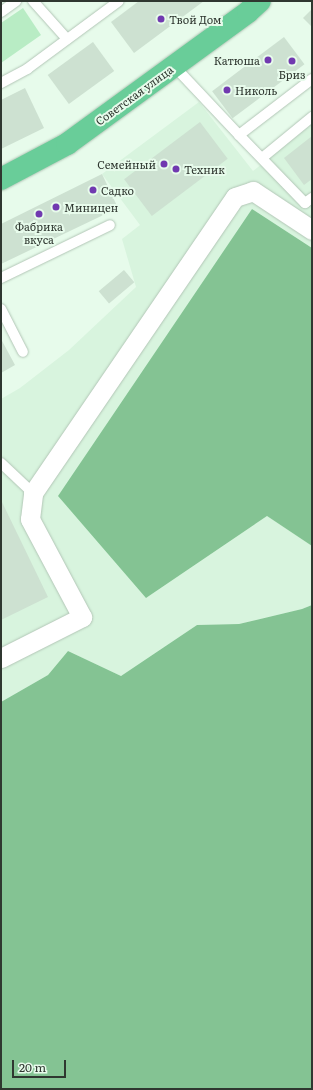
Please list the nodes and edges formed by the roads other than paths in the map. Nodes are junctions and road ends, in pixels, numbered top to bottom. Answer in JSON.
{"nodes":[{"id":1,"x":16,"y":1,"type":"edge"},
{"id":2,"x":33,"y":1,"type":"edge"},
{"id":3,"x":119,"y":1,"type":"edge"},
{"id":4,"x":260,"y":1,"type":"edge"},
{"id":5,"x":107,"y":5,"type":"edge"},
{"id":6,"x":1,"y":12,"type":"edge"},
{"id":7,"x":67,"y":39,"type":"junction"},
{"id":8,"x":174,"y":66,"type":"junction"},
{"id":9,"x":312,"y":78,"type":"edge"},
{"id":10,"x":1,"y":82,"type":"edge"},
{"id":11,"x":312,"y":117,"type":"edge"},
{"id":12,"x":239,"y":134,"type":"junction"},
{"id":13,"x":262,"y":158,"type":"junction"},
{"id":14,"x":1,"y":179,"type":"edge"},
{"id":15,"x":312,"y":198,"type":"edge"},
{"id":16,"x":110,"y":225,"type":"dead end"},
{"id":17,"x":312,"y":230,"type":"edge"},
{"id":18,"x":1,"y":278,"type":"edge"},
{"id":19,"x":1,"y":309,"type":"edge"},
{"id":20,"x":24,"y":352,"type":"dead end"},
{"id":21,"x":1,"y":463,"type":"edge"},
{"id":22,"x":33,"y":493,"type":"junction"},
{"id":23,"x":1,"y":658,"type":"edge"}],
"edges":[{"from":1,"to":6,"type":"lane"},
{"from":2,"to":7,"type":"lane"},
{"from":3,"to":5,"type":"lane"},
{"from":4,"to":8,"type":"main road","name":"Советская улица"},
{"from":5,"to":7,"type":"lane"},
{"from":7,"to":10,"type":"lane"},
{"from":8,"to":12,"type":"lane"},
{"from":8,"to":14,"type":"main road","name":"Советская улица"},
{"from":9,"to":12,"type":"lane"},
{"from":11,"to":13,"type":"lane"},
{"from":12,"to":13,"type":"lane"},
{"from":13,"to":15,"type":"lane"},
{"from":16,"to":18,"type":"lane"},
{"from":17,"to":22,"type":"street"},
{"from":19,"to":20,"type":"lane"},
{"from":21,"to":22,"type":"lane"},
{"from":22,"to":23,"type":"street"}]}
